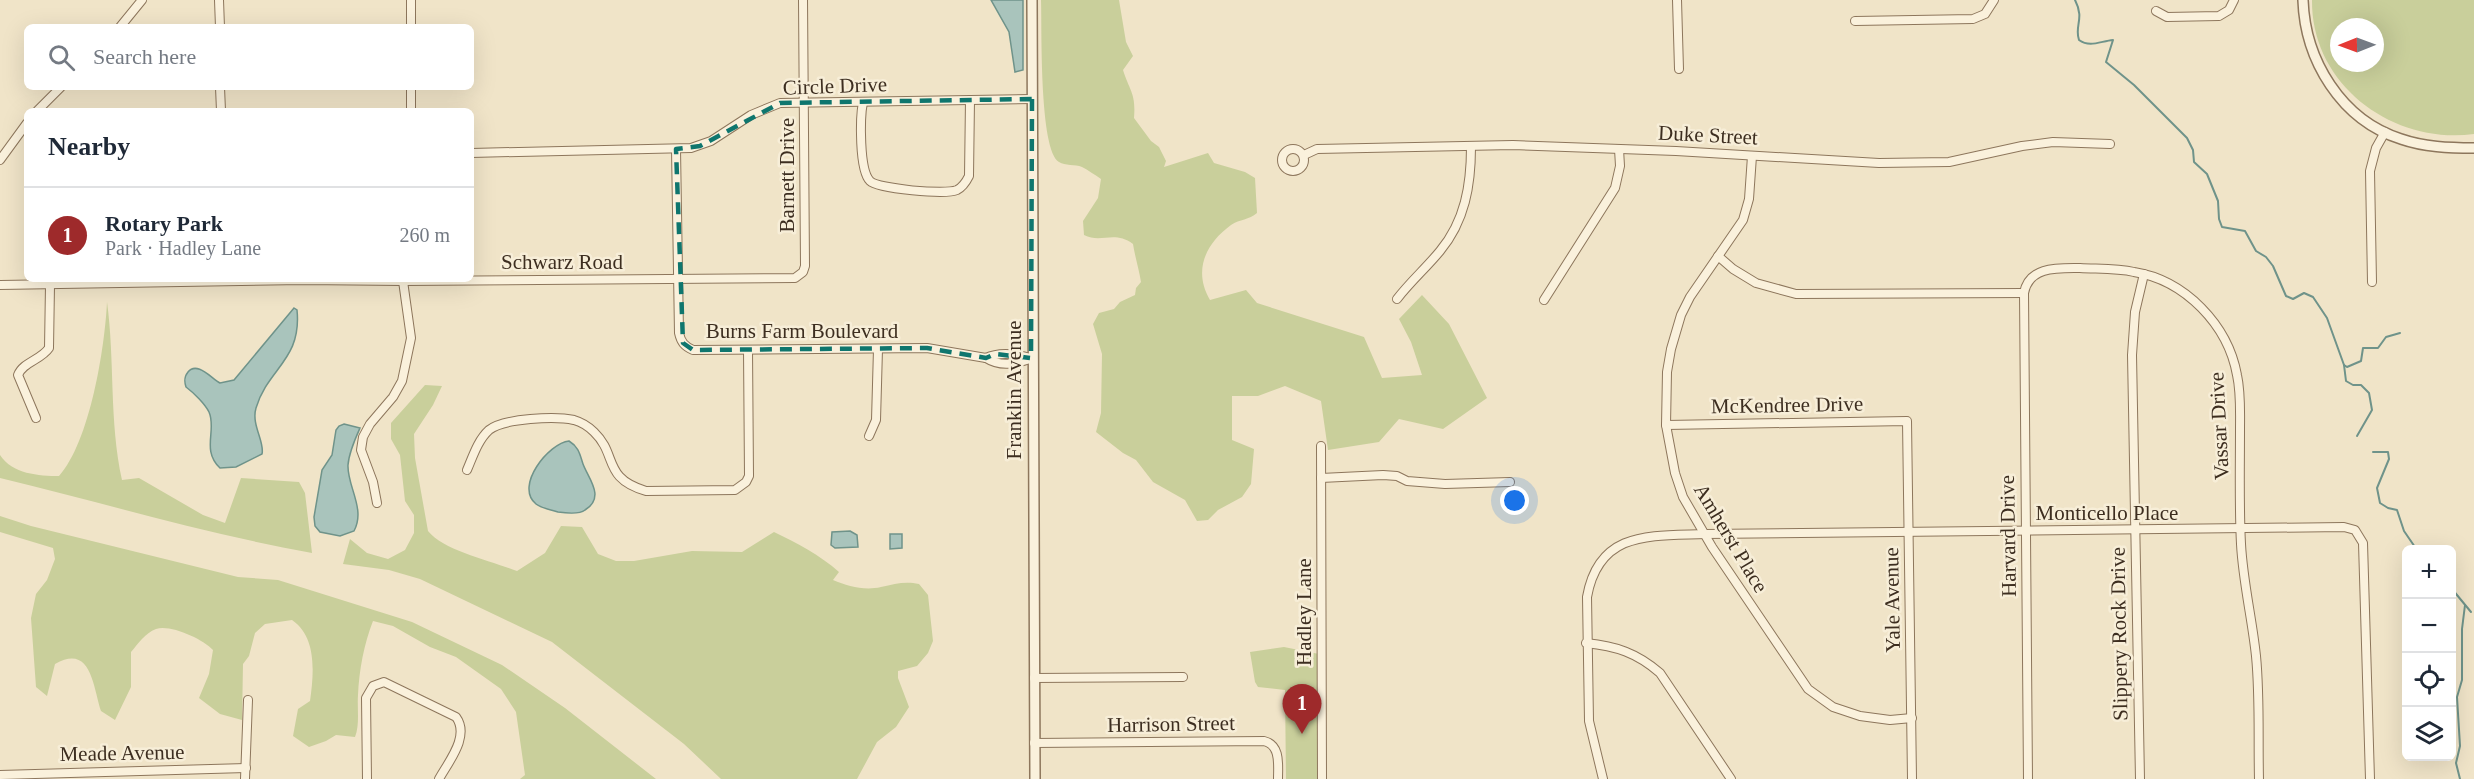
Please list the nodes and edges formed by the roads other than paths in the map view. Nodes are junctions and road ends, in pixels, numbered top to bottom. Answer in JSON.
{"nodes":[{"id":1,"x":142,"y":0,"type":"edge"},
{"id":2,"x":219,"y":0,"type":"edge"},
{"id":3,"x":411,"y":0,"type":"edge"},
{"id":4,"x":803,"y":0,"type":"edge"},
{"id":5,"x":1032,"y":0,"type":"edge"},
{"id":6,"x":1677,"y":0,"type":"edge"},
{"id":7,"x":1994,"y":0,"type":"edge"},
{"id":8,"x":2234,"y":0,"type":"edge"},
{"id":9,"x":2303,"y":0,"type":"edge"},
{"id":10,"x":2156,"y":11,"type":"dead end"},
{"id":11,"x":1855,"y":21,"type":"dead end"},
{"id":12,"x":122,"y":24,"type":"edge"},
{"id":13,"x":220,"y":24,"type":"edge"},
{"id":14,"x":411,"y":24,"type":"edge"},
{"id":15,"x":1678,"y":69,"type":"dead end"},
{"id":16,"x":58,"y":90,"type":"edge"},
{"id":17,"x":220,"y":90,"type":"edge"},
{"id":18,"x":411,"y":90,"type":"edge"},
{"id":19,"x":1032,"y":99,"type":"junction"},
{"id":20,"x":970,"y":100,"type":"junction"},
{"id":21,"x":863,"y":102,"type":"junction"},
{"id":22,"x":804,"y":103,"type":"junction"},
{"id":23,"x":40,"y":108,"type":"edge"},
{"id":24,"x":220,"y":108,"type":"edge"},
{"id":25,"x":411,"y":108,"type":"edge"},
{"id":26,"x":24,"y":127,"type":"edge"},
{"id":27,"x":2385,"y":132,"type":"junction"},
{"id":28,"x":2110,"y":144,"type":"dead end"},
{"id":29,"x":1470,"y":147,"type":"junction"},
{"id":30,"x":2474,"y":148,"type":"edge"},
{"id":31,"x":676,"y":149,"type":"junction"},
{"id":32,"x":1619,"y":149,"type":"junction"},
{"id":33,"x":474,"y":153,"type":"edge"},
{"id":34,"x":1304,"y":155,"type":"dead end"},
{"id":35,"x":1752,"y":156,"type":"junction"},
{"id":36,"x":0,"y":160,"type":"edge"},
{"id":37,"x":1718,"y":256,"type":"junction"},
{"id":38,"x":2144,"y":274,"type":"junction"},
{"id":39,"x":800,"y":275,"type":"joint"},
{"id":40,"x":474,"y":280,"type":"edge"},
{"id":41,"x":678,"y":280,"type":"junction"},
{"id":42,"x":154,"y":282,"type":"edge"},
{"id":43,"x":403,"y":282,"type":"edge"},
{"id":44,"x":2372,"y":282,"type":"dead end"},
{"id":45,"x":0,"y":285,"type":"edge"},
{"id":46,"x":50,"y":285,"type":"junction"},
{"id":47,"x":2024,"y":292,"type":"junction"},
{"id":48,"x":1396,"y":299,"type":"dead end"},
{"id":49,"x":1544,"y":300,"type":"dead end"},
{"id":50,"x":878,"y":349,"type":"junction"},
{"id":51,"x":748,"y":350,"type":"junction"},
{"id":52,"x":1031,"y":358,"type":"junction"},
{"id":53,"x":36,"y":418,"type":"dead end"},
{"id":54,"x":1907,"y":421,"type":"joint"},
{"id":55,"x":1666,"y":425,"type":"junction"},
{"id":56,"x":868,"y":436,"type":"dead end"},
{"id":57,"x":1321,"y":446,"type":"dead end"},
{"id":58,"x":467,"y":470,"type":"dead end"},
{"id":59,"x":1321,"y":478,"type":"junction"},
{"id":60,"x":1510,"y":482,"type":"dead end"},
{"id":61,"x":377,"y":503,"type":"dead end"},
{"id":62,"x":2134,"y":530,"type":"junction"},
{"id":63,"x":2240,"y":530,"type":"junction"},
{"id":64,"x":2025,"y":531,"type":"junction"},
{"id":65,"x":1910,"y":532,"type":"junction"},
{"id":66,"x":1705,"y":534,"type":"junction"},
{"id":67,"x":1586,"y":643,"type":"junction"},
{"id":68,"x":1183,"y":677,"type":"dead end"},
{"id":69,"x":1034,"y":678,"type":"junction"},
{"id":70,"x":248,"y":700,"type":"dead end"},
{"id":71,"x":1912,"y":718,"type":"junction"},
{"id":72,"x":1034,"y":743,"type":"junction"},
{"id":73,"x":246,"y":768,"type":"junction"},
{"id":74,"x":0,"y":775,"type":"edge"},
{"id":75,"x":113,"y":775,"type":"edge"},
{"id":76,"x":245,"y":779,"type":"edge"},
{"id":77,"x":367,"y":779,"type":"edge"},
{"id":78,"x":439,"y":779,"type":"edge"},
{"id":79,"x":1035,"y":779,"type":"edge"},
{"id":80,"x":1278,"y":779,"type":"edge"},
{"id":81,"x":1322,"y":779,"type":"edge"},
{"id":82,"x":1603,"y":779,"type":"edge"},
{"id":83,"x":1731,"y":779,"type":"edge"},
{"id":84,"x":1912,"y":779,"type":"edge"},
{"id":85,"x":2028,"y":779,"type":"edge"},
{"id":86,"x":2140,"y":779,"type":"edge"},
{"id":87,"x":2259,"y":779,"type":"edge"},
{"id":88,"x":2370,"y":779,"type":"edge"}],
"edges":[{"from":1,"to":12,"type":"street"},
{"from":2,"to":13,"type":"street"},
{"from":3,"to":14,"type":"street"},
{"from":4,"to":22,"type":"street","name":"Barnett Drive"},
{"from":5,"to":19,"type":"street","name":"Franklin Avenue"},
{"from":6,"to":15,"type":"street"},
{"from":7,"to":11,"type":"street"},
{"from":8,"to":10,"type":"street"},
{"from":9,"to":27,"type":"street"},
{"from":16,"to":23,"type":"street"},
{"from":17,"to":24,"type":"street"},
{"from":18,"to":25,"type":"street"},
{"from":19,"to":20,"type":"street","name":"Circle Drive"},
{"from":19,"to":52,"type":"street","name":"Franklin Avenue"},
{"from":20,"to":21,"type":"street","name":"Circle Drive"},
{"from":20,"to":21,"type":"street"},
{"from":21,"to":22,"type":"street","name":"Circle Drive"},
{"from":22,"to":31,"type":"street","name":"Circle Drive"},
{"from":22,"to":39,"type":"street","name":"Barnett Drive"},
{"from":26,"to":36,"type":"street"},
{"from":27,"to":30,"type":"street"},
{"from":27,"to":44,"type":"street"},
{"from":28,"to":35,"type":"street","name":"Duke Street"},
{"from":29,"to":32,"type":"street","name":"Duke Street"},
{"from":29,"to":34,"type":"street","name":"Duke Street"},
{"from":29,"to":48,"type":"street"},
{"from":31,"to":33,"type":"street","name":"Circle Drive"},
{"from":31,"to":41,"type":"street"},
{"from":32,"to":35,"type":"street","name":"Duke Street"},
{"from":32,"to":49,"type":"street"},
{"from":35,"to":37,"type":"street","name":"Amherst Place"},
{"from":37,"to":47,"type":"street"},
{"from":37,"to":55,"type":"street","name":"Amherst Place"},
{"from":38,"to":47,"type":"street","name":"Vassar Drive"},
{"from":38,"to":62,"type":"street","name":"Slippery Rock Drive"},
{"from":38,"to":63,"type":"street","name":"Vassar Drive"},
{"from":39,"to":41,"type":"street","name":"Schwarz Road"},
{"from":40,"to":41,"type":"street","name":"Schwarz Road"},
{"from":41,"to":51,"type":"street","name":"Burns Farm Boulevard"},
{"from":42,"to":46,"type":"street","name":"Schwarz Road"},
{"from":43,"to":61,"type":"street"},
{"from":45,"to":46,"type":"street","name":"Schwarz Road"},
{"from":46,"to":53,"type":"street"},
{"from":47,"to":64,"type":"street","name":"Harvard Drive"},
{"from":50,"to":51,"type":"street","name":"Burns Farm Boulevard"},
{"from":50,"to":52,"type":"street","name":"Burns Farm Boulevard"},
{"from":50,"to":56,"type":"street"},
{"from":51,"to":58,"type":"street"},
{"from":52,"to":69,"type":"street","name":"Franklin Avenue"},
{"from":54,"to":55,"type":"street","name":"McKendree Drive"},
{"from":54,"to":65,"type":"street","name":"Yale Avenue"},
{"from":55,"to":66,"type":"street","name":"Amherst Place"},
{"from":57,"to":59,"type":"street","name":"Hadley Lane"},
{"from":59,"to":60,"type":"street"},
{"from":59,"to":81,"type":"street","name":"Hadley Lane"},
{"from":62,"to":63,"type":"street","name":"Monticello Place"},
{"from":62,"to":64,"type":"street","name":"Monticello Place"},
{"from":62,"to":86,"type":"street","name":"Slippery Rock Drive"},
{"from":63,"to":87,"type":"street","name":"Vassar Drive"},
{"from":63,"to":88,"type":"street","name":"Monticello Place"},
{"from":64,"to":65,"type":"street","name":"Monticello Place"},
{"from":64,"to":85,"type":"street","name":"Harvard Drive"},
{"from":65,"to":66,"type":"street","name":"Monticello Place"},
{"from":65,"to":71,"type":"street","name":"Yale Avenue"},
{"from":66,"to":67,"type":"street","name":"Monticello Place"},
{"from":66,"to":71,"type":"street","name":"Amherst Place"},
{"from":67,"to":82,"type":"street"},
{"from":67,"to":83,"type":"street"},
{"from":68,"to":69,"type":"street"},
{"from":69,"to":72,"type":"street","name":"Franklin Avenue"},
{"from":70,"to":73,"type":"street"},
{"from":71,"to":84,"type":"street","name":"Yale Avenue"},
{"from":72,"to":79,"type":"street","name":"Franklin Avenue"},
{"from":72,"to":80,"type":"street","name":"Harrison Street"},
{"from":73,"to":75,"type":"street","name":"Meade Avenue"},
{"from":73,"to":76,"type":"street"},
{"from":74,"to":75,"type":"street","name":"Meade Avenue"},
{"from":77,"to":78,"type":"street"}]}
